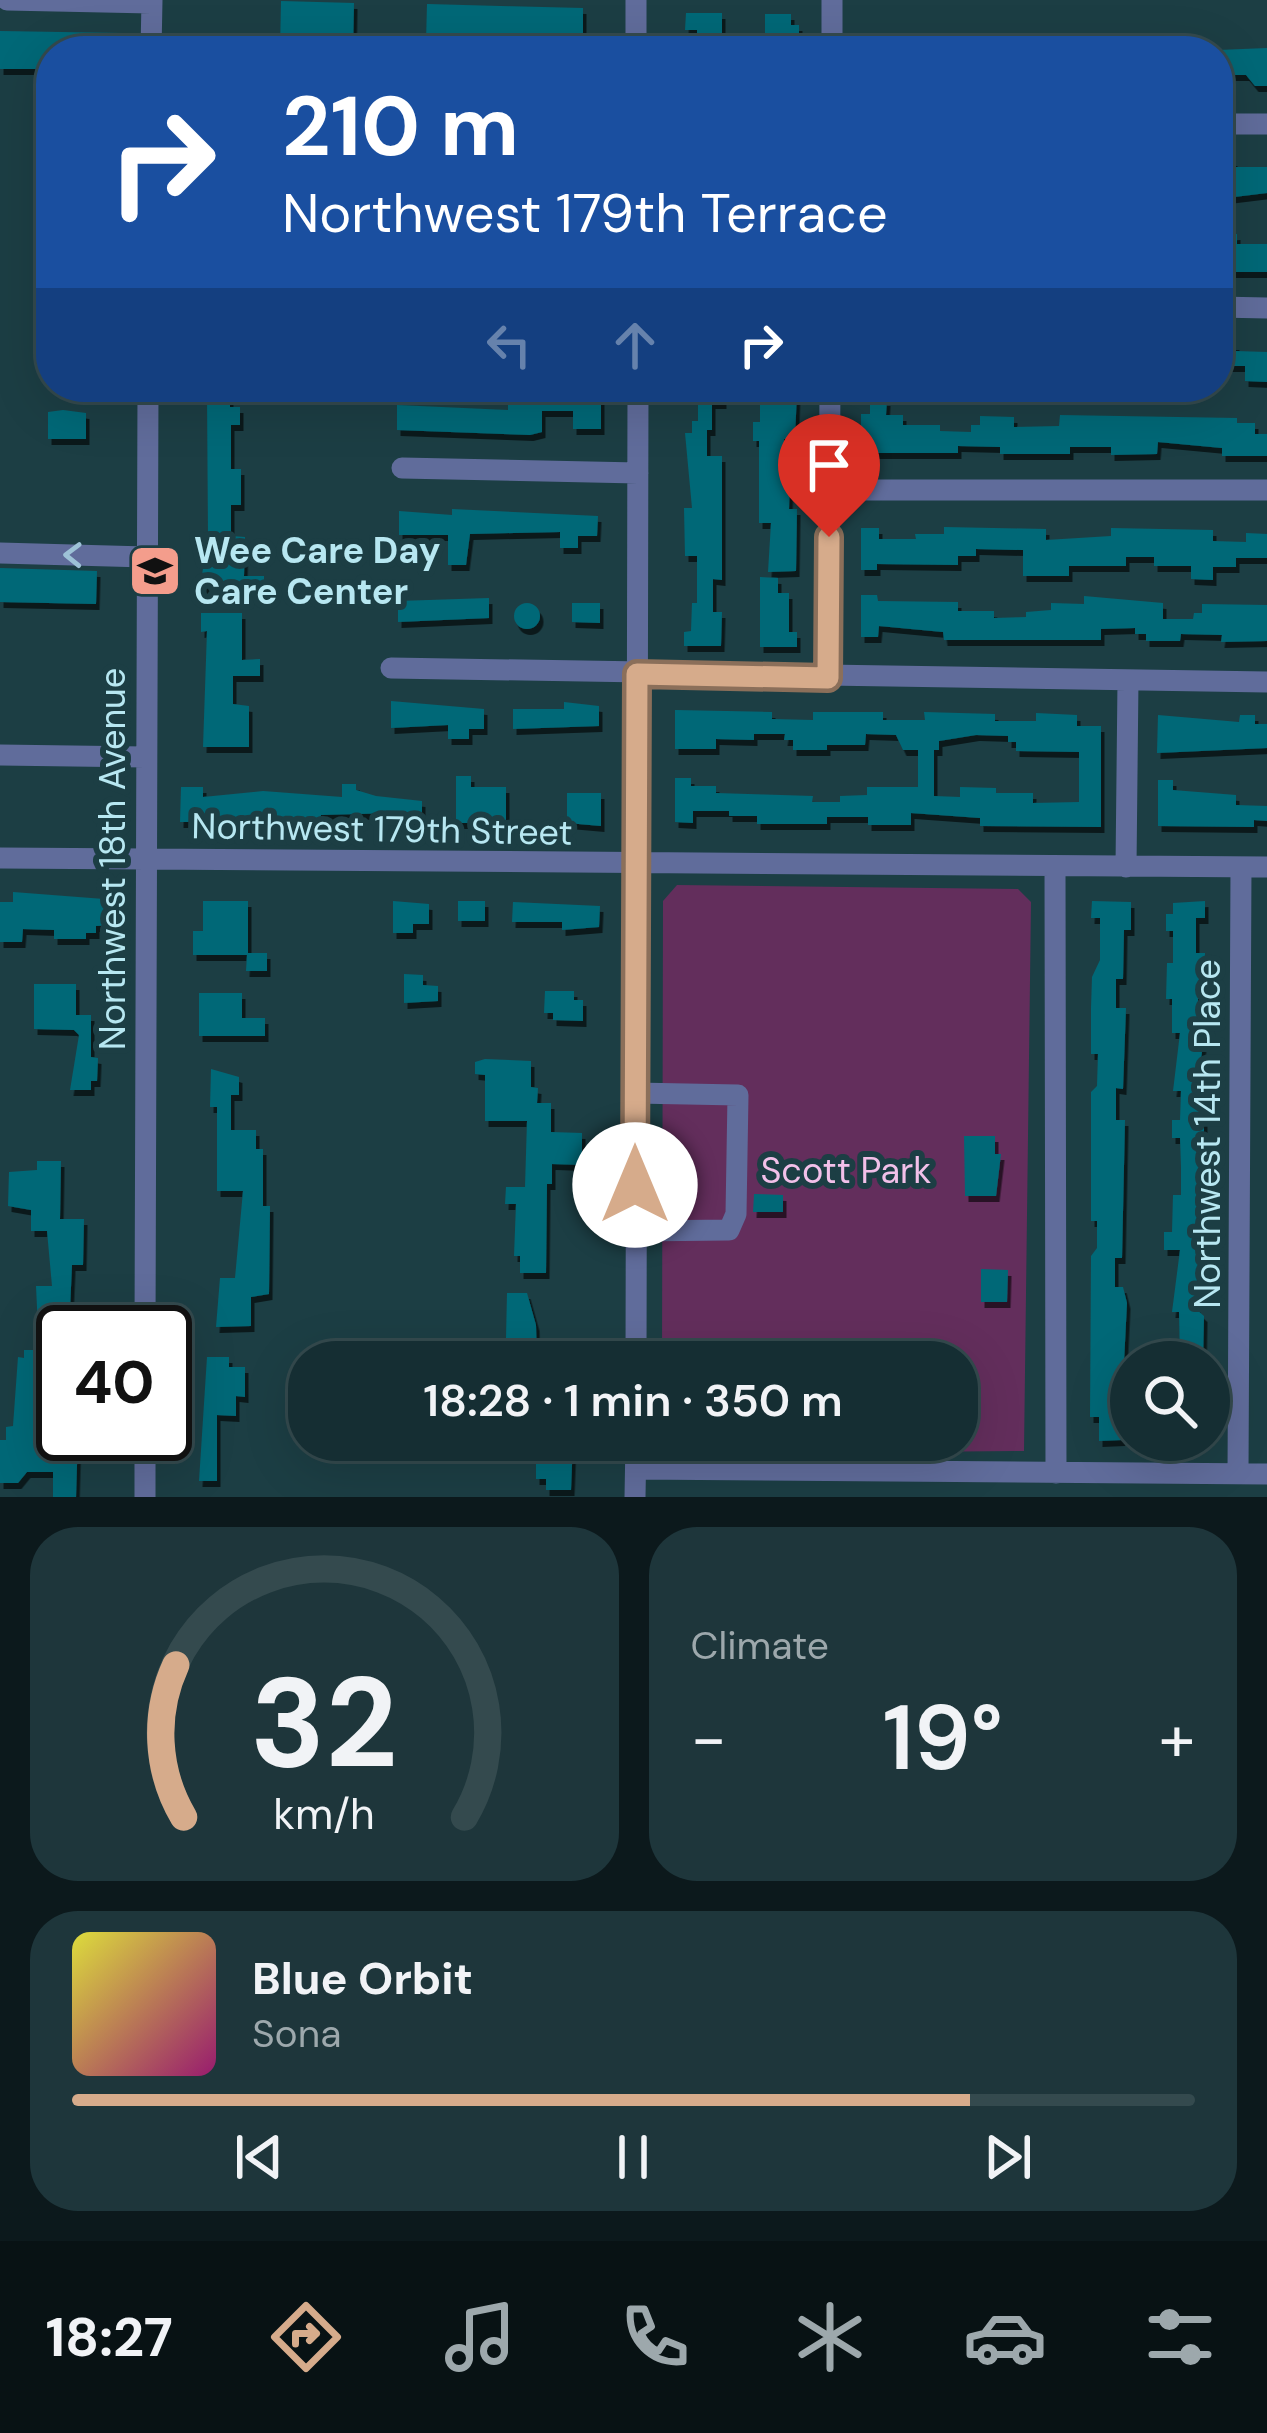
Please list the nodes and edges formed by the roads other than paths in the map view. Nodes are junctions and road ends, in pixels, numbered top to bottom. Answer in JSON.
{"nodes":[{"id":1,"x":7,"y":0,"type":"edge"},
{"id":2,"x":636,"y":0,"type":"edge"},
{"id":3,"x":832,"y":0,"type":"edge"},
{"id":4,"x":52,"y":1,"type":"edge"},
{"id":5,"x":152,"y":1,"type":"edge"},
{"id":6,"x":151,"y":36,"type":"edge"},
{"id":7,"x":636,"y":36,"type":"edge"},
{"id":8,"x":832,"y":36,"type":"edge"},
{"id":9,"x":1233,"y":124,"type":"edge"},
{"id":10,"x":1267,"y":124,"type":"edge"},
{"id":11,"x":1233,"y":307,"type":"edge"},
{"id":12,"x":1267,"y":308,"type":"edge"},
{"id":13,"x":148,"y":402,"type":"edge"},
{"id":14,"x":638,"y":402,"type":"edge"},
{"id":15,"x":830,"y":402,"type":"edge"},
{"id":16,"x":402,"y":468,"type":"dead end"},
{"id":17,"x":638,"y":473,"type":"junction"},
{"id":18,"x":829,"y":490,"type":"junction"},
{"id":19,"x":1267,"y":490,"type":"edge"},
{"id":20,"x":0,"y":553,"type":"edge"},
{"id":21,"x":146,"y":557,"type":"junction"},
{"id":22,"x":392,"y":668,"type":"dead end"},
{"id":23,"x":637,"y":674,"type":"junction"},
{"id":24,"x":828,"y":678,"type":"junction"},
{"id":25,"x":1128,"y":680,"type":"junction"},
{"id":26,"x":1267,"y":682,"type":"edge"},
{"id":27,"x":0,"y":755,"type":"edge"},
{"id":28,"x":145,"y":757,"type":"junction"},
{"id":29,"x":0,"y":858,"type":"edge"},
{"id":30,"x":144,"y":859,"type":"junction"},
{"id":31,"x":635,"y":865,"type":"junction"},
{"id":32,"x":1054,"y":866,"type":"junction"},
{"id":33,"x":1126,"y":867,"type":"junction"},
{"id":34,"x":1241,"y":867,"type":"junction"},
{"id":35,"x":1267,"y":867,"type":"edge"},
{"id":36,"x":635,"y":1093,"type":"junction"},
{"id":37,"x":636,"y":1231,"type":"junction"},
{"id":38,"x":145,"y":1305,"type":"edge"},
{"id":39,"x":636,"y":1341,"type":"edge"},
{"id":40,"x":145,"y":1461,"type":"edge"},
{"id":41,"x":636,"y":1461,"type":"edge"},
{"id":42,"x":636,"y":1469,"type":"junction"},
{"id":43,"x":1056,"y":1473,"type":"junction"},
{"id":44,"x":1126,"y":1474,"type":"junction"},
{"id":45,"x":1238,"y":1474,"type":"junction"},
{"id":46,"x":1267,"y":1474,"type":"edge"},
{"id":47,"x":145,"y":1497,"type":"edge"},
{"id":48,"x":635,"y":1497,"type":"edge"},
{"id":49,"x":1126,"y":1497,"type":"edge"}],
"edges":[{"from":1,"to":4,"type":"street"},
{"from":2,"to":7,"type":"street"},
{"from":3,"to":8,"type":"street"},
{"from":4,"to":5,"type":"street"},
{"from":5,"to":6,"type":"street"},
{"from":9,"to":10,"type":"street"},
{"from":11,"to":12,"type":"street"},
{"from":13,"to":21,"type":"street","name":"Northwest 18th Avenue"},
{"from":14,"to":17,"type":"street"},
{"from":15,"to":18,"type":"street"},
{"from":16,"to":17,"type":"street"},
{"from":17,"to":23,"type":"street"},
{"from":18,"to":19,"type":"street"},
{"from":18,"to":24,"type":"street"},
{"from":21,"to":20,"type":"street","one_way":true},
{"from":21,"to":28,"type":"street","name":"Northwest 18th Avenue"},
{"from":22,"to":23,"type":"street"},
{"from":23,"to":24,"type":"street"},
{"from":23,"to":31,"type":"street"},
{"from":24,"to":25,"type":"street"},
{"from":25,"to":26,"type":"street"},
{"from":25,"to":33,"type":"street"},
{"from":27,"to":28,"type":"street"},
{"from":28,"to":30,"type":"street","name":"Northwest 18th Avenue"},
{"from":29,"to":30,"type":"street","name":"Northwest 179th Street"},
{"from":30,"to":31,"type":"street","name":"Northwest 179th Street"},
{"from":30,"to":38,"type":"street","name":"Northwest 18th Avenue"},
{"from":31,"to":32,"type":"street","name":"Northwest 179th Street"},
{"from":31,"to":36,"type":"street"},
{"from":32,"to":33,"type":"street","name":"Northwest 179th Street"},
{"from":32,"to":43,"type":"street"},
{"from":33,"to":34,"type":"street","name":"Northwest 179th Street"},
{"from":34,"to":35,"type":"street","name":"Northwest 179th Street"},
{"from":34,"to":45,"type":"street","name":"Northwest 14th Place"},
{"from":36,"to":37,"type":"street"},
{"from":36,"to":37,"type":"street"},
{"from":37,"to":39,"type":"street"},
{"from":40,"to":47,"type":"street"},
{"from":41,"to":42,"type":"street"},
{"from":42,"to":43,"type":"street"},
{"from":42,"to":48,"type":"street"},
{"from":43,"to":44,"type":"street"},
{"from":44,"to":45,"type":"street"},
{"from":44,"to":49,"type":"street"},
{"from":45,"to":46,"type":"street"}]}
